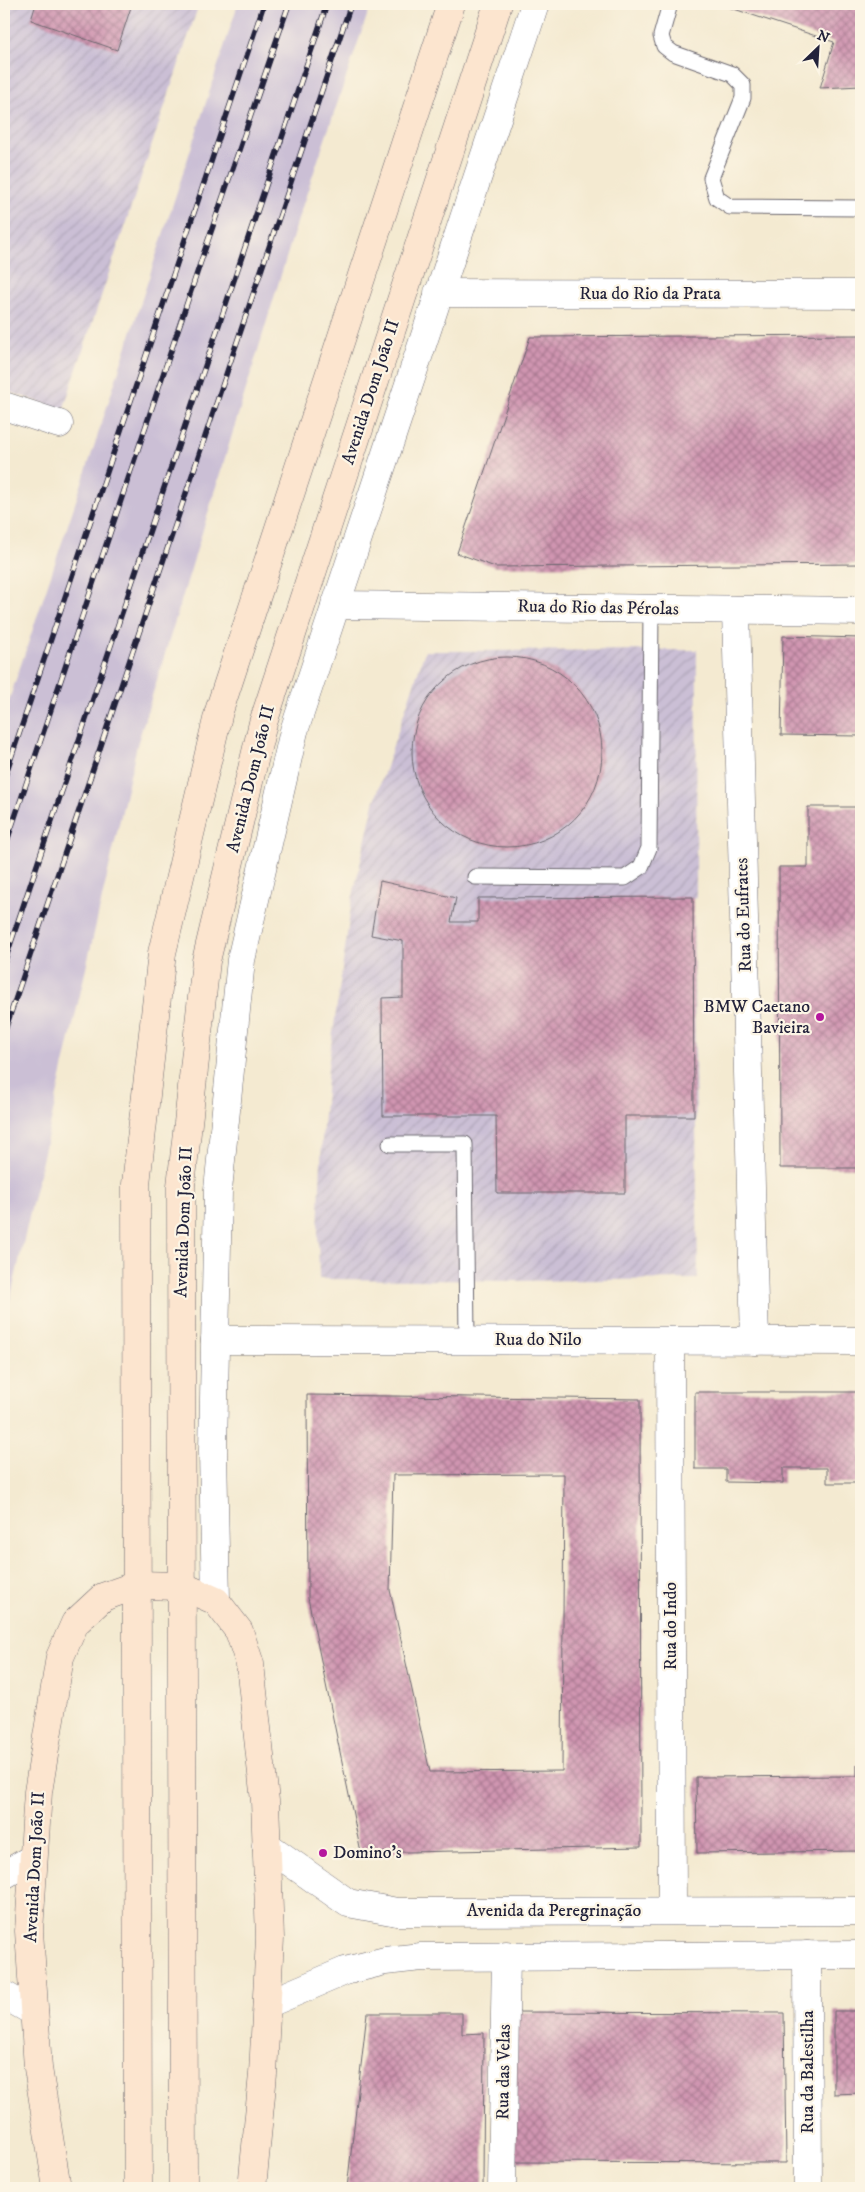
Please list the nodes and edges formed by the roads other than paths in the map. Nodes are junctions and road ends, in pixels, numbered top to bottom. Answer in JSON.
{"nodes":[{"id":1,"x":451,"y":4,"type":"edge"},
{"id":2,"x":498,"y":4,"type":"edge"},
{"id":3,"x":535,"y":4,"type":"edge"},
{"id":4,"x":670,"y":4,"type":"edge"},
{"id":5,"x":861,"y":208,"type":"edge"},
{"id":6,"x":438,"y":293,"type":"junction"},
{"id":7,"x":861,"y":294,"type":"edge"},
{"id":8,"x":4,"y":406,"type":"edge"},
{"id":9,"x":59,"y":424,"type":"dead end"},
{"id":10,"x":334,"y":606,"type":"junction"},
{"id":11,"x":651,"y":609,"type":"junction"},
{"id":12,"x":736,"y":610,"type":"junction"},
{"id":13,"x":861,"y":612,"type":"edge"},
{"id":14,"x":475,"y":877,"type":"dead end"},
{"id":15,"x":390,"y":1144,"type":"dead end"},
{"id":16,"x":216,"y":1340,"type":"junction"},
{"id":17,"x":467,"y":1340,"type":"junction"},
{"id":18,"x":670,"y":1340,"type":"junction"},
{"id":19,"x":861,"y":1340,"type":"edge"},
{"id":20,"x":755,"y":1341,"type":"junction"},
{"id":21,"x":137,"y":1585,"type":"junction"},
{"id":22,"x":182,"y":1586,"type":"junction"},
{"id":23,"x":216,"y":1601,"type":"junction"},
{"id":24,"x":266,"y":1844,"type":"junction"},
{"id":25,"x":33,"y":1858,"type":"junction"},
{"id":26,"x":4,"y":1875,"type":"edge"},
{"id":27,"x":672,"y":1911,"type":"junction"},
{"id":28,"x":861,"y":1911,"type":"edge"},
{"id":29,"x":506,"y":1955,"type":"junction"},
{"id":30,"x":808,"y":1955,"type":"junction"},
{"id":31,"x":861,"y":1955,"type":"edge"},
{"id":32,"x":4,"y":1995,"type":"edge"},
{"id":33,"x":267,"y":2004,"type":"junction"},
{"id":34,"x":34,"y":2012,"type":"junction"},
{"id":35,"x":58,"y":2188,"type":"edge"},
{"id":36,"x":138,"y":2188,"type":"edge"},
{"id":37,"x":183,"y":2188,"type":"edge"},
{"id":38,"x":252,"y":2188,"type":"edge"},
{"id":39,"x":502,"y":2188,"type":"edge"},
{"id":40,"x":808,"y":2188,"type":"edge"}],
"edges":[{"from":1,"to":21,"type":"main road"},
{"from":2,"to":22,"type":"main road","name":"Avenida Dom João II"},
{"from":3,"to":6,"type":"street"},
{"from":4,"to":5,"type":"lane"},
{"from":6,"to":7,"type":"street","name":"Rua do Rio da Prata"},
{"from":6,"to":10,"type":"street"},
{"from":8,"to":9,"type":"street"},
{"from":10,"to":11,"type":"street","name":"Rua do Rio das Pérolas"},
{"from":10,"to":16,"type":"street"},
{"from":11,"to":12,"type":"street","name":"Rua do Rio das Pérolas"},
{"from":11,"to":14,"type":"lane"},
{"from":12,"to":13,"type":"street","name":"Rua do Rio das Pérolas"},
{"from":12,"to":20,"type":"street","name":"Rua do Eufrates"},
{"from":15,"to":17,"type":"lane"},
{"from":16,"to":17,"type":"street","name":"Rua do Nilo"},
{"from":16,"to":23,"type":"street"},
{"from":17,"to":18,"type":"street","name":"Rua do Nilo"},
{"from":18,"to":20,"type":"street","name":"Rua do Nilo"},
{"from":18,"to":27,"type":"street","name":"Rua do Indo"},
{"from":19,"to":20,"type":"street","name":"Rua do Nilo"},
{"from":21,"to":22,"type":"main road","name":"Avenida Dom João II"},
{"from":21,"to":25,"type":"main road","name":"Avenida Dom João II"},
{"from":21,"to":36,"type":"main road"},
{"from":22,"to":23,"type":"main road","name":"Avenida Dom João II"},
{"from":22,"to":37,"type":"main road","name":"Avenida Dom João II"},
{"from":23,"to":24,"type":"main road","name":"Avenida Dom João II"},
{"from":24,"to":27,"type":"street","name":"Avenida da Peregrinação"},
{"from":24,"to":33,"type":"main road","name":"Avenida Dom João II"},
{"from":25,"to":26,"type":"street"},
{"from":25,"to":34,"type":"main road","name":"Avenida Dom João II"},
{"from":27,"to":28,"type":"street","name":"Avenida da Peregrinação"},
{"from":29,"to":30,"type":"street"},
{"from":29,"to":33,"type":"street"},
{"from":29,"to":39,"type":"street","name":"Rua das Velas"},
{"from":30,"to":31,"type":"street"},
{"from":30,"to":40,"type":"street","name":"Rua da Balestilha"},
{"from":32,"to":34,"type":"street"},
{"from":33,"to":38,"type":"main road","name":"Avenida Dom João II"},
{"from":34,"to":35,"type":"main road","name":"Avenida Dom João II"}]}
